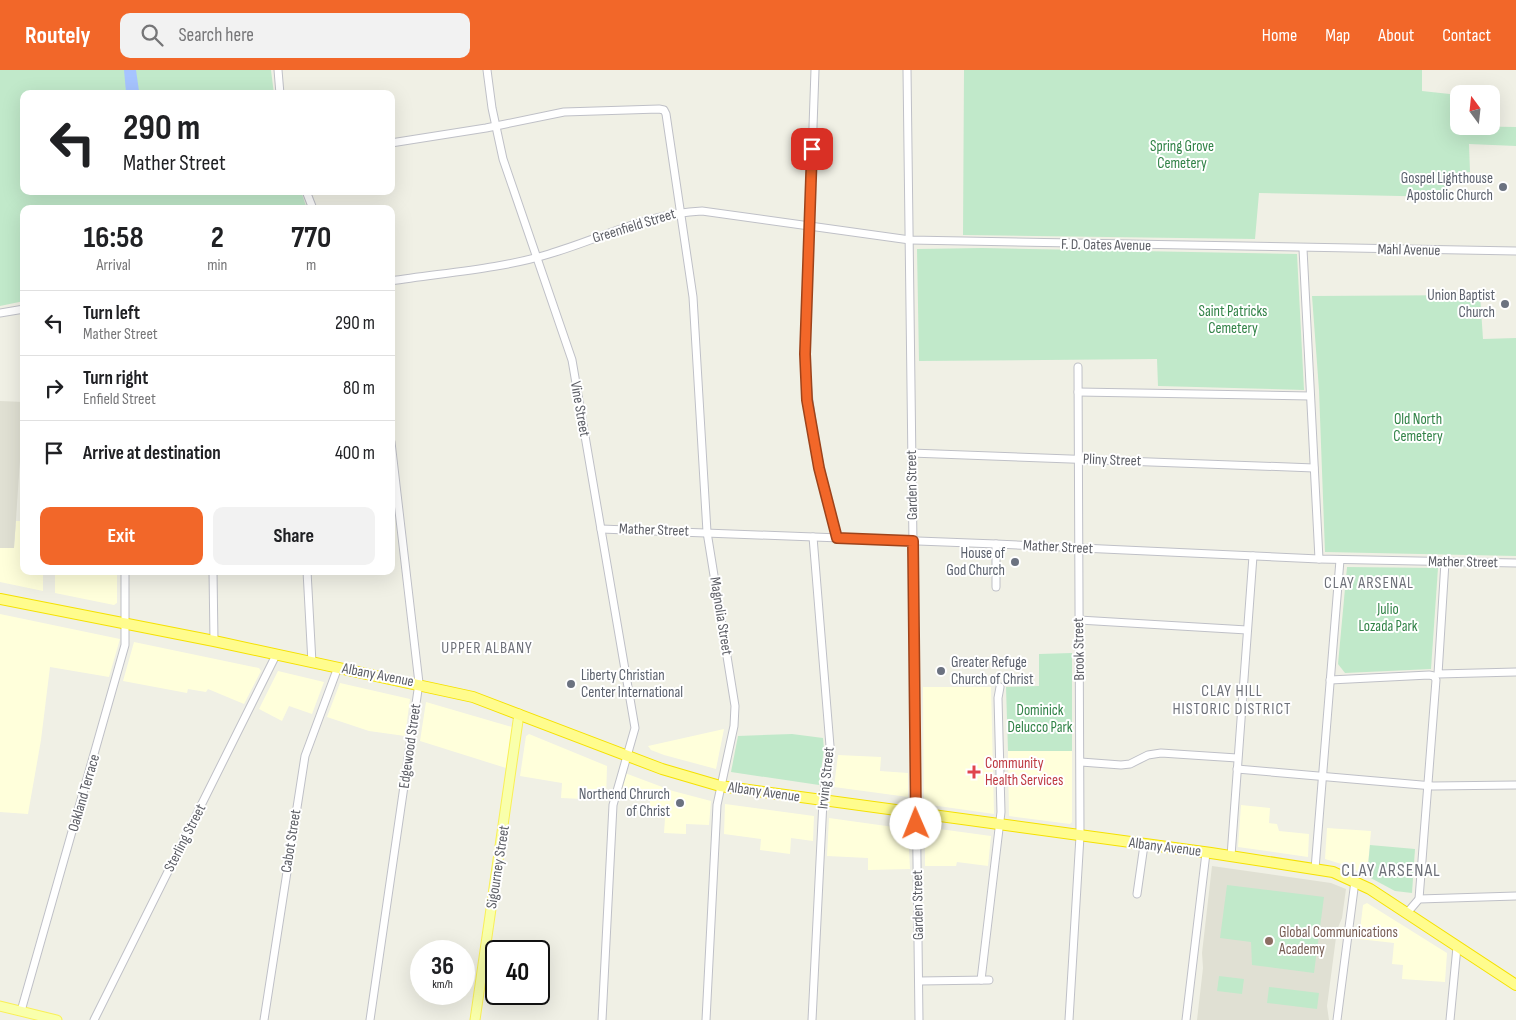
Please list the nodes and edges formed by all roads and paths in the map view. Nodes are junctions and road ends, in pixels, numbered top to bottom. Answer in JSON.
{"nodes":[{"id":1,"x":278,"y":70,"type":"edge"},
{"id":2,"x":487,"y":70,"type":"edge"},
{"id":3,"x":815,"y":70,"type":"edge"},
{"id":4,"x":907,"y":70,"type":"edge"},
{"id":5,"x":280,"y":90,"type":"edge"},
{"id":6,"x":496,"y":126,"type":"junction"},
{"id":7,"x":395,"y":142,"type":"edge"},
{"id":8,"x":680,"y":212,"type":"junction"},
{"id":9,"x":809,"y":227,"type":"junction"},
{"id":10,"x":910,"y":240,"type":"junction"},
{"id":11,"x":1303,"y":249,"type":"junction"},
{"id":12,"x":1516,"y":251,"type":"edge"},
{"id":13,"x":537,"y":257,"type":"junction"},
{"id":14,"x":395,"y":280,"type":"edge"},
{"id":15,"x":20,"y":310,"type":"edge"},
{"id":16,"x":0,"y":313,"type":"edge"},
{"id":17,"x":1078,"y":367,"type":"dead end"},
{"id":18,"x":1078,"y":392,"type":"junction"},
{"id":19,"x":1310,"y":396,"type":"junction"},
{"id":20,"x":911,"y":453,"type":"junction"},
{"id":21,"x":1078,"y":458,"type":"junction"},
{"id":22,"x":1314,"y":468,"type":"junction"},
{"id":23,"x":395,"y":476,"type":"edge"},
{"id":24,"x":601,"y":529,"type":"junction"},
{"id":25,"x":707,"y":532,"type":"junction"},
{"id":26,"x":813,"y":537,"type":"junction"},
{"id":27,"x":837,"y":538,"type":"junction"},
{"id":28,"x":913,"y":541,"type":"junction"},
{"id":29,"x":996,"y":544,"type":"junction"},
{"id":30,"x":1078,"y":548,"type":"junction"},
{"id":31,"x":1253,"y":556,"type":"junction"},
{"id":32,"x":1319,"y":559,"type":"junction"},
{"id":33,"x":1340,"y":560,"type":"junction"},
{"id":34,"x":1446,"y":562,"type":"junction"},
{"id":35,"x":1516,"y":563,"type":"edge"},
{"id":36,"x":125,"y":575,"type":"edge"},
{"id":37,"x":213,"y":575,"type":"edge"},
{"id":38,"x":307,"y":575,"type":"edge"},
{"id":39,"x":996,"y":587,"type":"dead end"},
{"id":40,"x":0,"y":599,"type":"edge"},
{"id":41,"x":1079,"y":620,"type":"junction"},
{"id":42,"x":126,"y":624,"type":"junction"},
{"id":43,"x":1247,"y":630,"type":"junction"},
{"id":44,"x":214,"y":641,"type":"junction"},
{"id":45,"x":276,"y":655,"type":"junction"},
{"id":46,"x":312,"y":663,"type":"junction"},
{"id":47,"x":338,"y":667,"type":"junction"},
{"id":48,"x":1516,"y":672,"type":"edge"},
{"id":49,"x":1436,"y":675,"type":"junction"},
{"id":50,"x":1330,"y":680,"type":"junction"},
{"id":51,"x":419,"y":683,"type":"junction"},
{"id":52,"x":1000,"y":687,"type":"dead end"},
{"id":53,"x":519,"y":714,"type":"junction"},
{"id":54,"x":628,"y":755,"type":"junction"},
{"id":55,"x":1236,"y":758,"type":"junction"},
{"id":56,"x":1080,"y":762,"type":"junction"},
{"id":57,"x":1237,"y":769,"type":"junction"},
{"id":58,"x":1322,"y":775,"type":"junction"},
{"id":59,"x":1428,"y":785,"type":"junction"},
{"id":60,"x":720,"y":786,"type":"junction"},
{"id":61,"x":1516,"y":786,"type":"edge"},
{"id":62,"x":823,"y":801,"type":"junction"},
{"id":63,"x":916,"y":814,"type":"junction"},
{"id":64,"x":999,"y":825,"type":"junction"},
{"id":65,"x":1080,"y":836,"type":"junction"},
{"id":66,"x":1144,"y":845,"type":"junction"},
{"id":67,"x":1206,"y":853,"type":"junction"},
{"id":68,"x":1231,"y":856,"type":"junction"},
{"id":69,"x":1316,"y":869,"type":"junction"},
{"id":70,"x":1355,"y":881,"type":"junction"},
{"id":71,"x":1137,"y":894,"type":"dead end"},
{"id":72,"x":1516,"y":896,"type":"edge"},
{"id":73,"x":1419,"y":899,"type":"junction"},
{"id":74,"x":1407,"y":913,"type":"junction"},
{"id":75,"x":1457,"y":947,"type":"junction"},
{"id":76,"x":919,"y":981,"type":"junction"},
{"id":77,"x":1516,"y":985,"type":"edge"},
{"id":78,"x":0,"y":1006,"type":"edge"},
{"id":79,"x":21,"y":1011,"type":"junction"},
{"id":80,"x":56,"y":1020,"type":"edge"},
{"id":81,"x":94,"y":1020,"type":"edge"},
{"id":82,"x":264,"y":1020,"type":"edge"},
{"id":83,"x":370,"y":1020,"type":"edge"},
{"id":84,"x":475,"y":1020,"type":"edge"},
{"id":85,"x":602,"y":1020,"type":"edge"},
{"id":86,"x":706,"y":1020,"type":"edge"},
{"id":87,"x":812,"y":1020,"type":"edge"},
{"id":88,"x":919,"y":1020,"type":"edge"},
{"id":89,"x":1069,"y":1020,"type":"edge"},
{"id":90,"x":1186,"y":1020,"type":"edge"},
{"id":91,"x":1337,"y":1020,"type":"edge"},
{"id":92,"x":1450,"y":1020,"type":"edge"}],
"edges":[{"from":1,"to":5,"type":"street"},
{"from":2,"to":6,"type":"street","name":"Vine Street"},
{"from":3,"to":9,"type":"street"},
{"from":4,"to":10,"type":"street","name":"Garden Street"},
{"from":6,"to":7,"type":"street"},
{"from":6,"to":8,"type":"street","name":"Magnolia Street"},
{"from":6,"to":13,"type":"street","name":"Vine Street"},
{"from":8,"to":9,"type":"street","name":"Greenfield Street"},
{"from":8,"to":13,"type":"street","name":"Greenfield Street"},
{"from":8,"to":25,"type":"street","name":"Magnolia Street"},
{"from":9,"to":10,"type":"street","name":"Greenfield Street"},
{"from":9,"to":27,"type":"street"},
{"from":10,"to":11,"type":"street","name":"F. D. Oates Avenue"},
{"from":10,"to":20,"type":"street","name":"Garden Street"},
{"from":11,"to":12,"type":"street","name":"Mahl Avenue"},
{"from":11,"to":19,"type":"street"},
{"from":13,"to":14,"type":"street","name":"Greenfield Street"},
{"from":13,"to":24,"type":"street","name":"Vine Street"},
{"from":15,"to":16,"type":"street"},
{"from":17,"to":18,"type":"street","name":"Brook Street"},
{"from":18,"to":19,"type":"street"},
{"from":18,"to":21,"type":"street","name":"Brook Street"},
{"from":19,"to":22,"type":"street"},
{"from":20,"to":21,"type":"street","name":"Pliny Street"},
{"from":20,"to":28,"type":"street","name":"Garden Street"},
{"from":21,"to":22,"type":"street","name":"Pliny Street"},
{"from":21,"to":30,"type":"street","name":"Brook Street"},
{"from":22,"to":32,"type":"street"},
{"from":23,"to":51,"type":"street","name":"Edgewood Street"},
{"from":24,"to":25,"type":"street","name":"Mather Street"},
{"from":24,"to":54,"type":"street","name":"Vine Street"},
{"from":25,"to":26,"type":"street","name":"Mather Street"},
{"from":25,"to":60,"type":"street","name":"Magnolia Street"},
{"from":26,"to":27,"type":"street","name":"Mather Street"},
{"from":26,"to":62,"type":"street","name":"Irving Street"},
{"from":27,"to":28,"type":"street","name":"Mather Street"},
{"from":28,"to":29,"type":"street","name":"Mather Street"},
{"from":28,"to":63,"type":"street","name":"Garden Street"},
{"from":29,"to":30,"type":"street","name":"Mather Street"},
{"from":29,"to":39,"type":"street"},
{"from":30,"to":31,"type":"street","name":"Mather Street"},
{"from":30,"to":41,"type":"street","name":"Brook Street"},
{"from":31,"to":32,"type":"street","name":"Mather Street"},
{"from":31,"to":43,"type":"street"},
{"from":32,"to":33,"type":"street","name":"Mather Street"},
{"from":33,"to":34,"type":"street","name":"Mather Street"},
{"from":33,"to":50,"type":"street"},
{"from":34,"to":35,"type":"street","name":"Mather Street"},
{"from":34,"to":49,"type":"street"},
{"from":36,"to":42,"type":"street","name":"Oakland Terrace"},
{"from":37,"to":44,"type":"street"},
{"from":38,"to":46,"type":"street"},
{"from":40,"to":42,"type":"highway","name":"Albany Avenue"},
{"from":41,"to":43,"type":"street"},
{"from":41,"to":56,"type":"street","name":"Brook Street"},
{"from":42,"to":44,"type":"highway","name":"Albany Avenue"},
{"from":42,"to":79,"type":"street","name":"Oakland Terrace"},
{"from":43,"to":55,"type":"street"},
{"from":44,"to":45,"type":"highway","name":"Albany Avenue"},
{"from":45,"to":46,"type":"highway","name":"Albany Avenue"},
{"from":45,"to":81,"type":"street","name":"Sterling Street"},
{"from":46,"to":47,"type":"highway","name":"Albany Avenue"},
{"from":47,"to":51,"type":"highway","name":"Albany Avenue"},
{"from":47,"to":82,"type":"street","name":"Cabot Street"},
{"from":48,"to":49,"type":"street"},
{"from":49,"to":50,"type":"street"},
{"from":49,"to":59,"type":"street"},
{"from":50,"to":58,"type":"street"},
{"from":51,"to":53,"type":"highway","name":"Albany Avenue"},
{"from":51,"to":83,"type":"street","name":"Edgewood Street"},
{"from":52,"to":64,"type":"street"},
{"from":53,"to":54,"type":"highway","name":"Albany Avenue"},
{"from":53,"to":84,"type":"main road","name":"Sigourney Street"},
{"from":54,"to":60,"type":"highway","name":"Albany Avenue"},
{"from":54,"to":85,"type":"street","name":"Vine Street"},
{"from":55,"to":56,"type":"street"},
{"from":55,"to":57,"type":"street"},
{"from":56,"to":65,"type":"street","name":"Brook Street"},
{"from":57,"to":58,"type":"street"},
{"from":57,"to":68,"type":"street"},
{"from":58,"to":59,"type":"street"},
{"from":58,"to":69,"type":"street"},
{"from":59,"to":61,"type":"street"},
{"from":59,"to":73,"type":"street"},
{"from":60,"to":62,"type":"highway","name":"Albany Avenue"},
{"from":60,"to":86,"type":"street","name":"Magnolia Street"},
{"from":62,"to":63,"type":"highway","name":"Albany Avenue"},
{"from":62,"to":87,"type":"street","name":"Irving Street"},
{"from":63,"to":64,"type":"highway","name":"Albany Avenue"},
{"from":63,"to":76,"type":"street","name":"Garden Street"},
{"from":64,"to":65,"type":"highway","name":"Albany Avenue"},
{"from":64,"to":76,"type":"street"},
{"from":65,"to":66,"type":"highway","name":"Albany Avenue"},
{"from":65,"to":89,"type":"street","name":"Brook Street"},
{"from":66,"to":67,"type":"highway","name":"Albany Avenue"},
{"from":66,"to":71,"type":"street"},
{"from":67,"to":68,"type":"highway","name":"Albany Avenue"},
{"from":67,"to":90,"type":"street"},
{"from":68,"to":69,"type":"highway","name":"Albany Avenue"},
{"from":69,"to":70,"type":"highway","name":"Albany Avenue"},
{"from":70,"to":74,"type":"highway","name":"Albany Avenue"},
{"from":70,"to":91,"type":"street"},
{"from":72,"to":73,"type":"street"},
{"from":73,"to":74,"type":"street"},
{"from":74,"to":75,"type":"highway","name":"Albany Avenue"},
{"from":75,"to":77,"type":"highway","name":"Albany Avenue"},
{"from":75,"to":92,"type":"street"},
{"from":76,"to":88,"type":"street","name":"Garden Street"},
{"from":78,"to":79,"type":"main road"},
{"from":79,"to":80,"type":"main road"}]}
